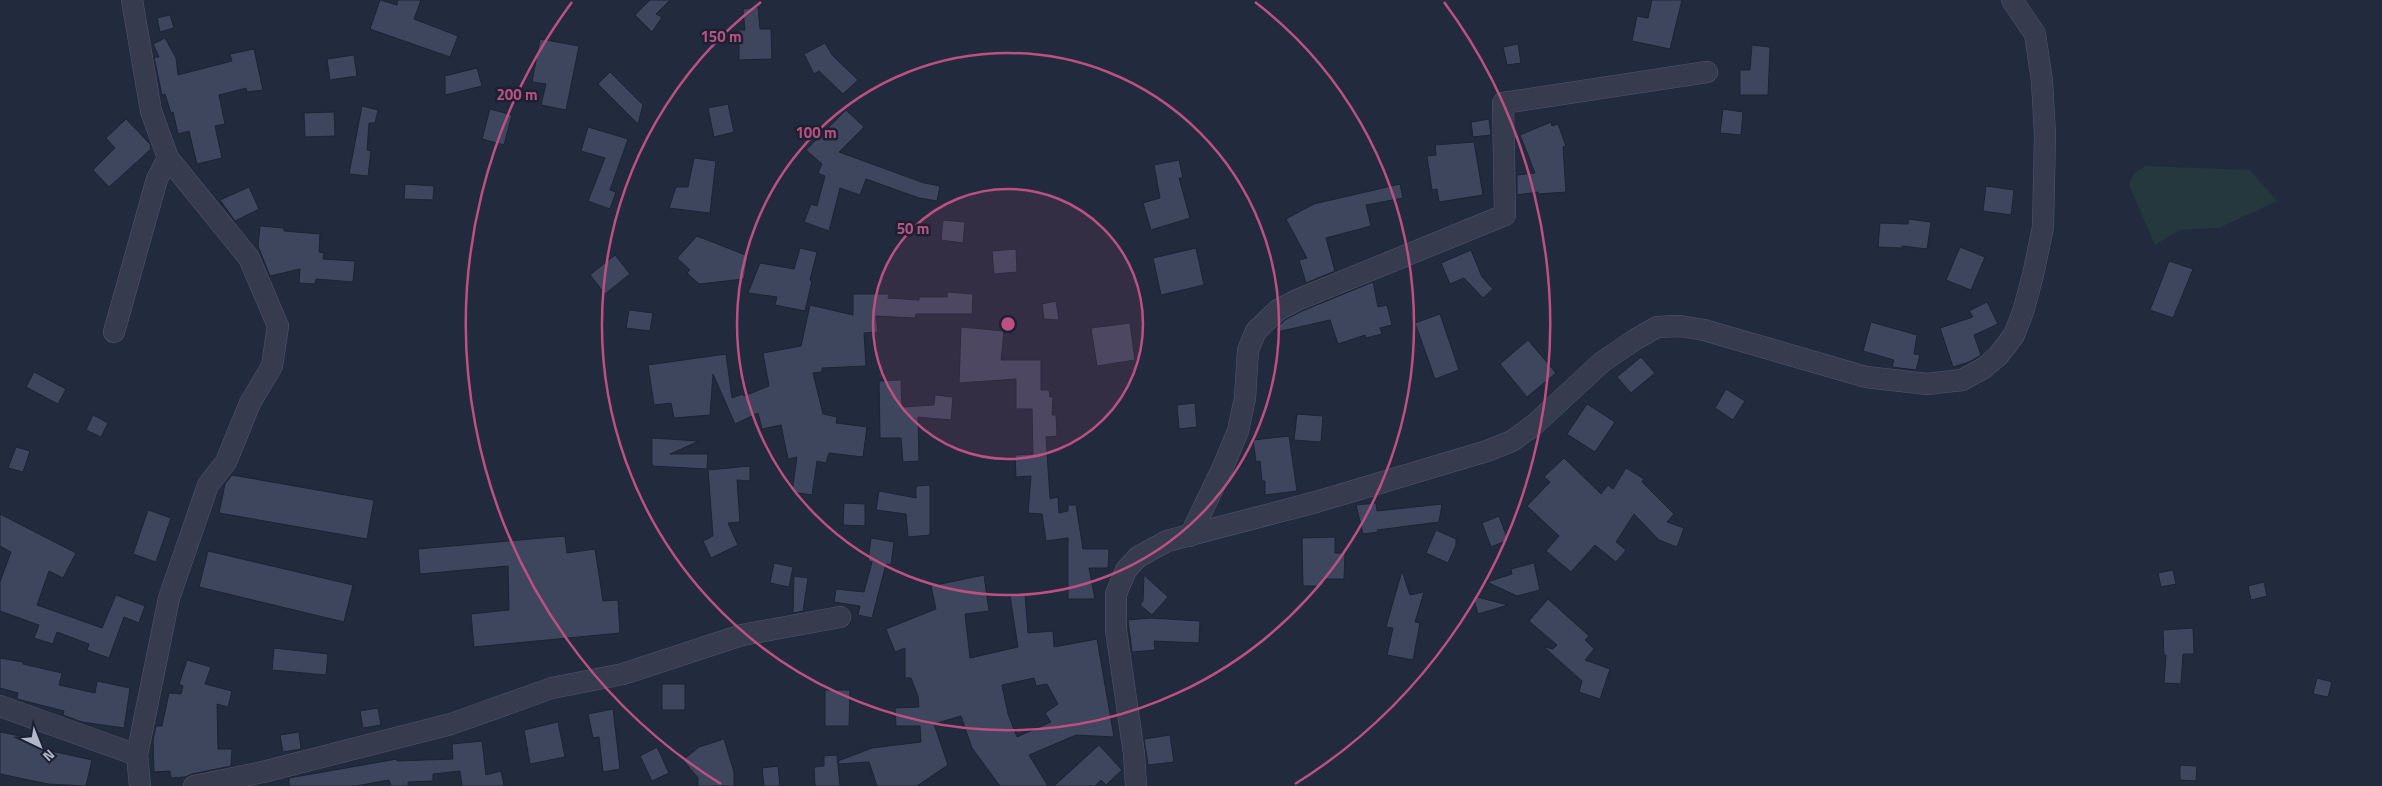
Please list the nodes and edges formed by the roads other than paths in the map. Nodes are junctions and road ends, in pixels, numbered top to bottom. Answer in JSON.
{"nodes":[{"id":1,"x":132,"y":0,"type":"edge"},
{"id":2,"x":2012,"y":0,"type":"edge"},
{"id":3,"x":1707,"y":72,"type":"dead end"},
{"id":4,"x":168,"y":158,"type":"junction"},
{"id":5,"x":114,"y":332,"type":"dead end"},
{"id":6,"x":1190,"y":536,"type":"junction"},
{"id":7,"x":840,"y":617,"type":"dead end"},
{"id":8,"x":0,"y":706,"type":"edge"},
{"id":9,"x":137,"y":755,"type":"junction"},
{"id":10,"x":140,"y":786,"type":"edge"},
{"id":11,"x":194,"y":786,"type":"edge"},
{"id":12,"x":1136,"y":786,"type":"edge"}],
"edges":[{"from":1,"to":4,"type":"street"},
{"from":2,"to":6,"type":"street"},
{"from":3,"to":6,"type":"street"},
{"from":4,"to":5,"type":"street"},
{"from":4,"to":9,"type":"street"},
{"from":6,"to":12,"type":"street"},
{"from":7,"to":11,"type":"street"},
{"from":8,"to":9,"type":"street"},
{"from":9,"to":10,"type":"street"}]}
